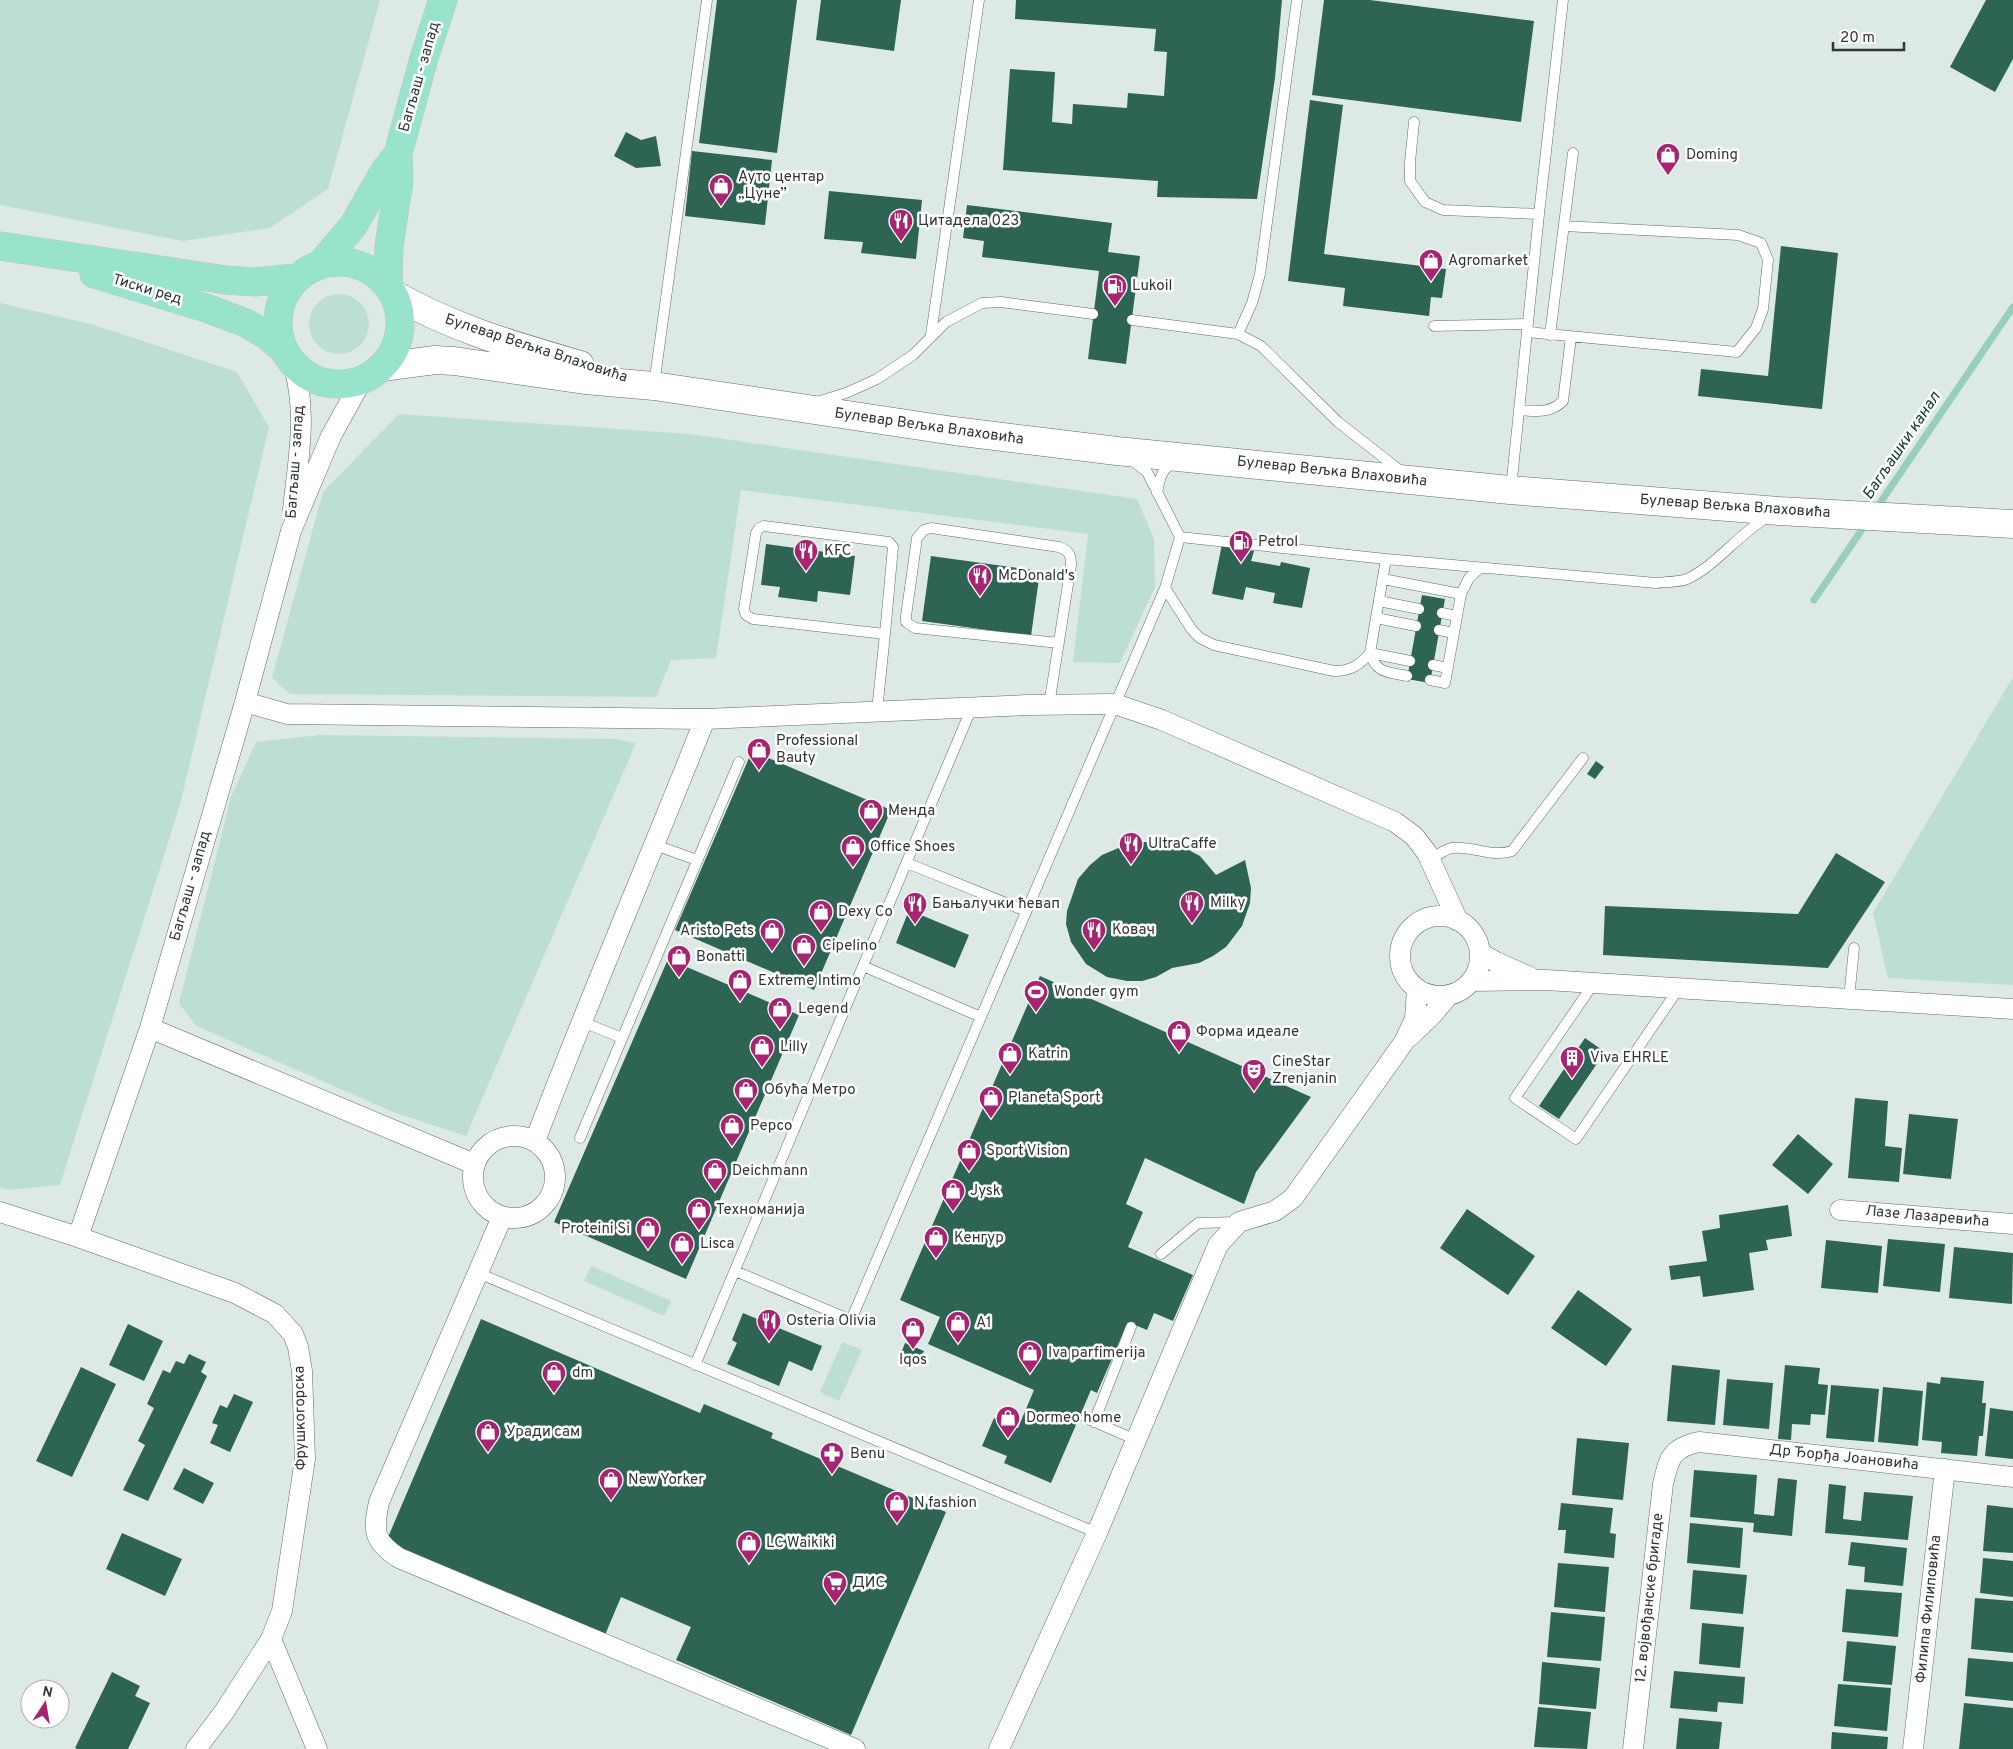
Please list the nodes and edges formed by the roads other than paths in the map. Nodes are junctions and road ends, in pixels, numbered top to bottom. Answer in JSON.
{"nodes":[{"id":1,"x":443,"y":0,"type":"edge"},
{"id":2,"x":707,"y":0,"type":"edge"},
{"id":3,"x":980,"y":0,"type":"edge"},
{"id":4,"x":1297,"y":0,"type":"edge"},
{"id":5,"x":1563,"y":0,"type":"edge"},
{"id":6,"x":1414,"y":122,"type":"dead end"},
{"id":7,"x":398,"y":154,"type":"junction"},
{"id":8,"x":1573,"y":154,"type":"dead end"},
{"id":9,"x":1539,"y":214,"type":"junction"},
{"id":10,"x":1564,"y":226,"type":"junction"},
{"id":11,"x":2,"y":246,"type":"edge"},
{"id":12,"x":320,"y":265,"type":"junction"},
{"id":13,"x":296,"y":278,"type":"junction"},
{"id":14,"x":390,"y":290,"type":"junction"},
{"id":15,"x":1093,"y":314,"type":"dead end"},
{"id":16,"x":1132,"y":320,"type":"dead end"},
{"id":17,"x":1434,"y":326,"type":"dead end"},
{"id":18,"x":1527,"y":328,"type":"junction"},
{"id":19,"x":1238,"y":334,"type":"junction"},
{"id":20,"x":932,"y":335,"type":"junction"},
{"id":21,"x":1550,"y":335,"type":"junction"},
{"id":22,"x":1571,"y":336,"type":"junction"},
{"id":23,"x":288,"y":356,"type":"junction"},
{"id":24,"x":372,"y":373,"type":"junction"},
{"id":25,"x":654,"y":386,"type":"junction"},
{"id":26,"x":792,"y":408,"type":"junction"},
{"id":27,"x":1519,"y":410,"type":"junction"},
{"id":28,"x":1116,"y":451,"type":"junction"},
{"id":29,"x":1191,"y":458,"type":"junction"},
{"id":30,"x":1418,"y":481,"type":"junction"},
{"id":31,"x":1510,"y":490,"type":"junction"},
{"id":32,"x":1157,"y":493,"type":"junction"},
{"id":33,"x":1779,"y":511,"type":"junction"},
{"id":34,"x":2013,"y":524,"type":"edge"},
{"id":35,"x":291,"y":531,"type":"junction"},
{"id":36,"x":1180,"y":537,"type":"junction"},
{"id":37,"x":1386,"y":559,"type":"junction"},
{"id":38,"x":1480,"y":568,"type":"junction"},
{"id":39,"x":1383,"y":578,"type":"junction"},
{"id":40,"x":1165,"y":588,"type":"junction"},
{"id":41,"x":1461,"y":594,"type":"junction"},
{"id":42,"x":1379,"y":601,"type":"junction"},
{"id":43,"x":1420,"y":609,"type":"dead end"},
{"id":44,"x":1442,"y":614,"type":"dead end"},
{"id":45,"x":1457,"y":616,"type":"junction"},
{"id":46,"x":1376,"y":618,"type":"junction"},
{"id":47,"x":1416,"y":626,"type":"dead end"},
{"id":48,"x":1439,"y":630,"type":"dead end"},
{"id":49,"x":1454,"y":633,"type":"junction"},
{"id":50,"x":885,"y":634,"type":"junction"},
{"id":51,"x":1059,"y":643,"type":"junction"},
{"id":52,"x":1370,"y":653,"type":"junction"},
{"id":53,"x":1410,"y":661,"type":"dead end"},
{"id":54,"x":1433,"y":665,"type":"dead end"},
{"id":55,"x":1448,"y":668,"type":"junction"},
{"id":56,"x":1407,"y":676,"type":"dead end"},
{"id":57,"x":1430,"y":680,"type":"dead end"},
{"id":58,"x":245,"y":702,"type":"junction"},
{"id":59,"x":1115,"y":704,"type":"junction"},
{"id":60,"x":1050,"y":705,"type":"junction"},
{"id":61,"x":972,"y":707,"type":"junction"},
{"id":62,"x":877,"y":711,"type":"junction"},
{"id":63,"x":705,"y":719,"type":"junction"},
{"id":64,"x":1583,"y":758,"type":"dead end"},
{"id":65,"x":739,"y":762,"type":"dead end"},
{"id":66,"x":655,"y":845,"type":"junction"},
{"id":67,"x":697,"y":860,"type":"junction"},
{"id":68,"x":907,"y":862,"type":"junction"},
{"id":69,"x":1434,"y":866,"type":"junction"},
{"id":70,"x":1026,"y":911,"type":"junction"},
{"id":71,"x":1432,"y":917,"type":"junction"},
{"id":72,"x":1458,"y":921,"type":"junction"},
{"id":73,"x":1854,"y":948,"type":"dead end"},
{"id":74,"x":1480,"y":953,"type":"junction"},
{"id":75,"x":863,"y":966,"type":"junction"},
{"id":76,"x":1537,"y":979,"type":"junction"},
{"id":77,"x":1471,"y":981,"type":"junction"},
{"id":78,"x":1594,"y":983,"type":"junction"},
{"id":79,"x":1679,"y":988,"type":"junction"},
{"id":80,"x":1417,"y":989,"type":"junction"},
{"id":81,"x":1449,"y":995,"type":"junction"},
{"id":82,"x":1849,"y":998,"type":"junction"},
{"id":83,"x":2013,"y":1008,"type":"edge"},
{"id":84,"x":981,"y":1017,"type":"junction"},
{"id":85,"x":580,"y":1021,"type":"junction"},
{"id":86,"x":150,"y":1028,"type":"junction"},
{"id":87,"x":622,"y":1038,"type":"junction"},
{"id":88,"x":1404,"y":1042,"type":"junction"},
{"id":89,"x":580,"y":1138,"type":"dead end"},
{"id":90,"x":535,"y":1141,"type":"junction"},
{"id":91,"x":474,"y":1164,"type":"junction"},
{"id":92,"x":1840,"y":1210,"type":"dead end"},
{"id":93,"x":0,"y":1212,"type":"edge"},
{"id":94,"x":502,"y":1217,"type":"junction"},
{"id":95,"x":1239,"y":1222,"type":"junction"},
{"id":96,"x":2013,"y":1224,"type":"edge"},
{"id":97,"x":78,"y":1237,"type":"junction"},
{"id":98,"x":1161,"y":1254,"type":"dead end"},
{"id":99,"x":736,"y":1271,"type":"junction"},
{"id":100,"x":478,"y":1272,"type":"junction"},
{"id":101,"x":1131,"y":1327,"type":"dead end"},
{"id":102,"x":695,"y":1365,"type":"junction"},
{"id":103,"x":1136,"y":1440,"type":"junction"},
{"id":104,"x":1676,"y":1450,"type":"joint"},
{"id":105,"x":1945,"y":1469,"type":"junction"},
{"id":106,"x":2013,"y":1477,"type":"edge"},
{"id":107,"x":1097,"y":1534,"type":"junction"},
{"id":108,"x":271,"y":1639,"type":"junction"},
{"id":109,"x":197,"y":1749,"type":"edge"},
{"id":110,"x":317,"y":1749,"type":"edge"},
{"id":111,"x":855,"y":1749,"type":"edge"},
{"id":112,"x":999,"y":1749,"type":"edge"},
{"id":113,"x":1633,"y":1749,"type":"edge"},
{"id":114,"x":1913,"y":1749,"type":"edge"}],
"edges":[{"from":1,"to":7,"type":"main road","name":"Багљаш - запад"},
{"from":2,"to":25,"type":"lane"},
{"from":3,"to":20,"type":"lane"},
{"from":4,"to":19,"type":"lane"},
{"from":5,"to":9,"type":"lane"},
{"from":6,"to":9,"type":"lane"},
{"from":7,"to":12,"type":"main road","name":"Багљаш - запад"},
{"from":7,"to":14,"type":"main road","name":"Багљаш - запад"},
{"from":8,"to":10,"type":"lane"},
{"from":9,"to":18,"type":"lane"},
{"from":10,"to":21,"type":"lane"},
{"from":10,"to":22,"type":"lane"},
{"from":11,"to":13,"type":"main road","name":"Тиски ред"},
{"from":11,"to":23,"type":"main road","name":"Тиски ред"},
{"from":12,"to":13,"type":"main road"},
{"from":12,"to":14,"type":"main road"},
{"from":13,"to":23,"type":"main road"},
{"from":14,"to":24,"type":"main road"},
{"from":14,"to":25,"type":"main road","name":"Булевар Вељка Влаховића"},
{"from":15,"to":20,"type":"lane"},
{"from":16,"to":19,"type":"lane"},
{"from":17,"to":18,"type":"lane"},
{"from":18,"to":21,"type":"lane"},
{"from":18,"to":27,"type":"lane"},
{"from":19,"to":30,"type":"lane"},
{"from":20,"to":26,"type":"lane"},
{"from":21,"to":22,"type":"lane"},
{"from":22,"to":27,"type":"lane"},
{"from":23,"to":24,"type":"main road"},
{"from":23,"to":35,"type":"street","name":"Багљаш - запад"},
{"from":24,"to":25,"type":"main road","name":"Булевар Вељка Влаховића"},
{"from":24,"to":35,"type":"street","name":"Багљаш - запад"},
{"from":25,"to":26,"type":"main road","name":"Булевар Вељка Влаховића"},
{"from":26,"to":28,"type":"main road","name":"Булевар Вељка Влаховића"},
{"from":27,"to":31,"type":"lane"},
{"from":28,"to":29,"type":"main road","name":"Булевар Вељка Влаховића"},
{"from":28,"to":32,"type":"lane"},
{"from":29,"to":30,"type":"main road","name":"Булевар Вељка Влаховића"},
{"from":29,"to":32,"type":"lane"},
{"from":30,"to":31,"type":"main road","name":"Булевар Вељка Влаховића"},
{"from":31,"to":33,"type":"main road","name":"Булевар Вељка Влаховића"},
{"from":32,"to":36,"type":"lane"},
{"from":33,"to":34,"type":"main road","name":"Булевар Вељка Влаховића"},
{"from":33,"to":38,"type":"lane"},
{"from":35,"to":58,"type":"street","name":"Багљаш - запад"},
{"from":36,"to":37,"type":"lane"},
{"from":36,"to":40,"type":"lane"},
{"from":37,"to":38,"type":"lane"},
{"from":37,"to":39,"type":"lane"},
{"from":38,"to":41,"type":"lane"},
{"from":39,"to":41,"type":"lane"},
{"from":39,"to":42,"type":"lane"},
{"from":40,"to":52,"type":"lane"},
{"from":40,"to":59,"type":"lane"},
{"from":41,"to":45,"type":"lane"},
{"from":42,"to":43,"type":"lane"},
{"from":42,"to":46,"type":"lane"},
{"from":44,"to":45,"type":"lane"},
{"from":45,"to":49,"type":"lane"},
{"from":46,"to":47,"type":"lane"},
{"from":46,"to":52,"type":"lane"},
{"from":48,"to":49,"type":"lane"},
{"from":49,"to":55,"type":"lane"},
{"from":50,"to":50,"type":"lane"},
{"from":50,"to":62,"type":"lane"},
{"from":51,"to":51,"type":"lane"},
{"from":51,"to":60,"type":"lane"},
{"from":52,"to":53,"type":"lane"},
{"from":52,"to":56,"type":"lane"},
{"from":54,"to":55,"type":"lane"},
{"from":55,"to":57,"type":"lane"},
{"from":58,"to":63,"type":"street"},
{"from":58,"to":86,"type":"street","name":"Багљаш - запад"},
{"from":59,"to":60,"type":"street"},
{"from":59,"to":69,"type":"street"},
{"from":59,"to":70,"type":"lane"},
{"from":60,"to":61,"type":"street"},
{"from":61,"to":62,"type":"street"},
{"from":61,"to":68,"type":"lane"},
{"from":62,"to":63,"type":"street"},
{"from":63,"to":66,"type":"street"},
{"from":64,"to":69,"type":"lane"},
{"from":65,"to":67,"type":"lane"},
{"from":66,"to":67,"type":"lane"},
{"from":66,"to":85,"type":"street"},
{"from":67,"to":87,"type":"lane"},
{"from":68,"to":70,"type":"lane"},
{"from":68,"to":75,"type":"lane"},
{"from":69,"to":71,"type":"street"},
{"from":69,"to":72,"type":"street"},
{"from":70,"to":84,"type":"lane"},
{"from":71,"to":72,"type":"street"},
{"from":71,"to":80,"type":"street"},
{"from":72,"to":74,"type":"street"},
{"from":73,"to":82,"type":"lane"},
{"from":74,"to":76,"type":"street"},
{"from":74,"to":77,"type":"street"},
{"from":75,"to":84,"type":"lane"},
{"from":75,"to":99,"type":"lane"},
{"from":76,"to":77,"type":"street"},
{"from":76,"to":78,"type":"street"},
{"from":77,"to":81,"type":"street"},
{"from":78,"to":79,"type":"street"},
{"from":78,"to":79,"type":"lane"},
{"from":79,"to":82,"type":"street"},
{"from":80,"to":81,"type":"street"},
{"from":80,"to":88,"type":"street"},
{"from":81,"to":88,"type":"street"},
{"from":82,"to":83,"type":"street"},
{"from":84,"to":99,"type":"lane"},
{"from":85,"to":87,"type":"lane"},
{"from":85,"to":90,"type":"street"},
{"from":86,"to":91,"type":"street"},
{"from":86,"to":97,"type":"street","name":"Багљаш - запад"},
{"from":87,"to":89,"type":"lane"},
{"from":88,"to":95,"type":"street"},
{"from":90,"to":91,"type":"street"},
{"from":90,"to":94,"type":"street"},
{"from":91,"to":94,"type":"street"},
{"from":92,"to":96,"type":"street","name":"Лазе Лазаревића"},
{"from":93,"to":97,"type":"street","name":"Фрушкогорска"},
{"from":94,"to":100,"type":"street"},
{"from":95,"to":98,"type":"lane"},
{"from":95,"to":103,"type":"street"},
{"from":97,"to":108,"type":"street","name":"Фрушкогорска"},
{"from":99,"to":102,"type":"lane"},
{"from":100,"to":102,"type":"lane"},
{"from":100,"to":111,"type":"street"},
{"from":101,"to":103,"type":"lane"},
{"from":102,"to":107,"type":"lane"},
{"from":103,"to":107,"type":"street"},
{"from":104,"to":105,"type":"street","name":"Др Ђорђа Јоановића"},
{"from":104,"to":113,"type":"street","name":"12. војвођанске бригаде"},
{"from":105,"to":106,"type":"street","name":"Др Ђорђа Јоановића"},
{"from":105,"to":114,"type":"street","name":"Филипа Филиповића"},
{"from":107,"to":112,"type":"street"},
{"from":108,"to":109,"type":"street","name":"Фрушкогорска"},
{"from":108,"to":110,"type":"street"}]}
